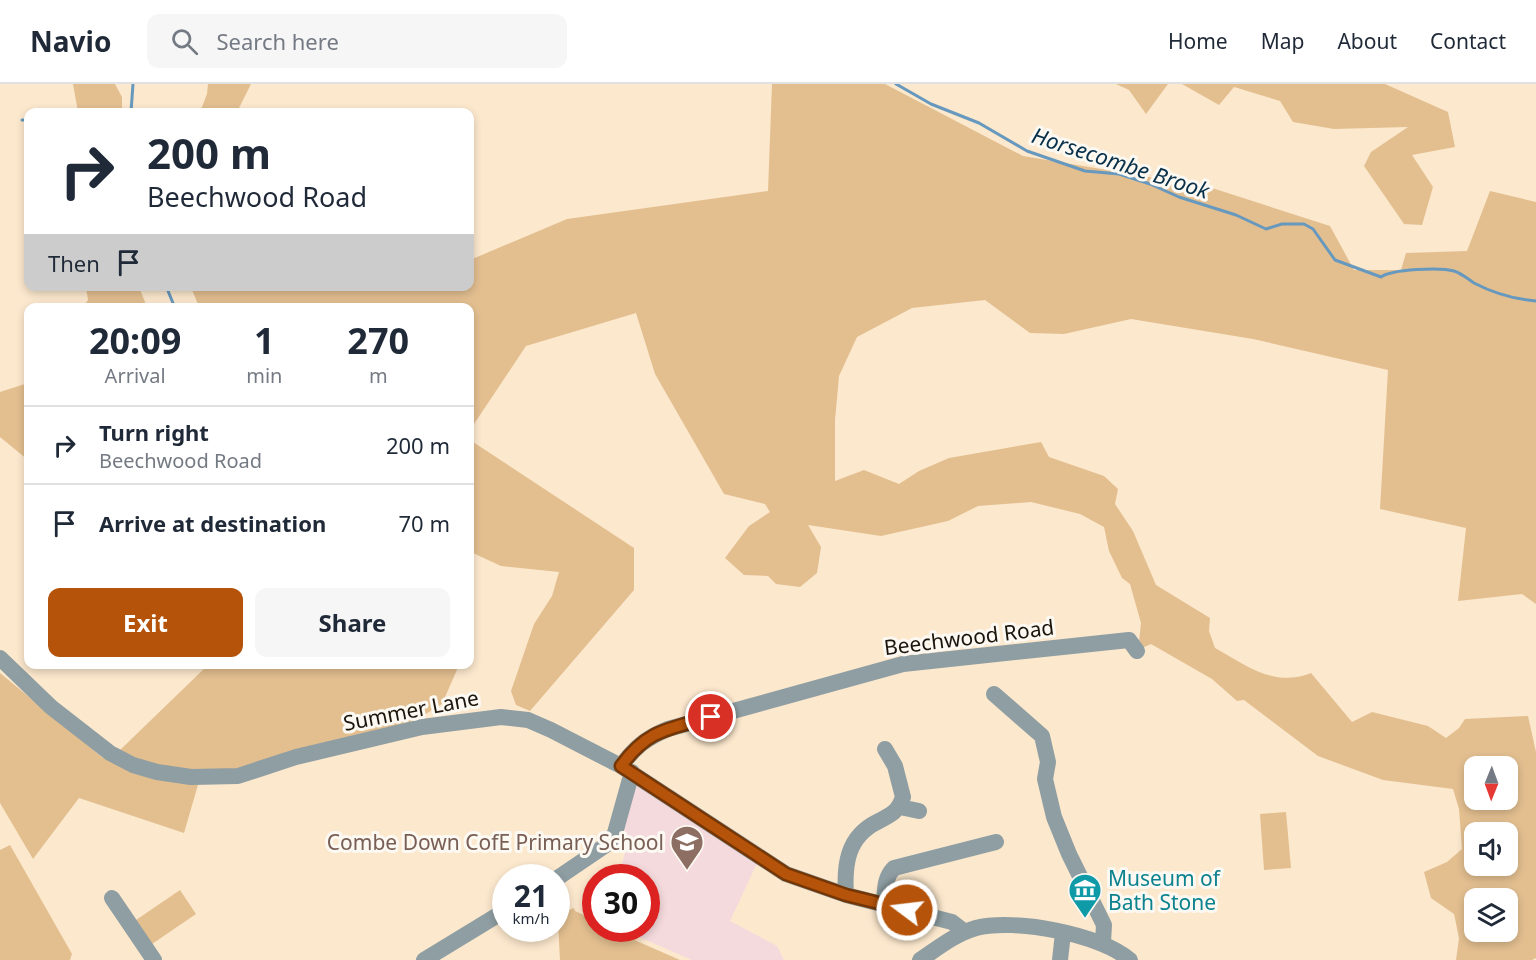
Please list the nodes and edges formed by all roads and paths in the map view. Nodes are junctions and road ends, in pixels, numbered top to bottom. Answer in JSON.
{"nodes":[{"id":1,"x":1134,"y":640,"type":"dead end"},
{"id":2,"x":0,"y":658,"type":"edge"},
{"id":3,"x":994,"y":694,"type":"dead end"},
{"id":4,"x":885,"y":748,"type":"dead end"},
{"id":5,"x":627,"y":769,"type":"junction"},
{"id":6,"x":900,"y":807,"type":"junction"},
{"id":7,"x":919,"y":811,"type":"dead end"},
{"id":8,"x":996,"y":842,"type":"dead end"},
{"id":9,"x":570,"y":869,"type":"edge"},
{"id":10,"x":846,"y":895,"type":"junction"},
{"id":11,"x":112,"y":898,"type":"dead end"},
{"id":12,"x":884,"y":904,"type":"junction"},
{"id":13,"x":492,"y":919,"type":"edge"},
{"id":14,"x":965,"y":932,"type":"junction"},
{"id":15,"x":1064,"y":933,"type":"junction"},
{"id":16,"x":1103,"y":942,"type":"junction"},
{"id":17,"x":154,"y":960,"type":"edge"},
{"id":18,"x":424,"y":960,"type":"edge"},
{"id":19,"x":920,"y":960,"type":"edge"},
{"id":20,"x":1060,"y":960,"type":"edge"},
{"id":21,"x":1130,"y":960,"type":"edge"}],
"edges":[{"from":1,"to":5,"type":"street","name":"Beechwood Road"},
{"from":2,"to":5,"type":"street","name":"Summer Lane"},
{"from":3,"to":16,"type":"street"},
{"from":4,"to":6,"type":"street"},
{"from":5,"to":9,"type":"street"},
{"from":5,"to":10,"type":"street","name":"Summer Lane"},
{"from":6,"to":7,"type":"street"},
{"from":6,"to":10,"type":"street"},
{"from":8,"to":12,"type":"street"},
{"from":10,"to":12,"type":"street","name":"Summer Lane"},
{"from":11,"to":17,"type":"street"},
{"from":12,"to":14,"type":"street","name":"Summer Lane"},
{"from":13,"to":18,"type":"street"},
{"from":14,"to":15,"type":"street"},
{"from":14,"to":19,"type":"street"},
{"from":15,"to":16,"type":"street"},
{"from":15,"to":20,"type":"street"},
{"from":16,"to":21,"type":"street"}]}
